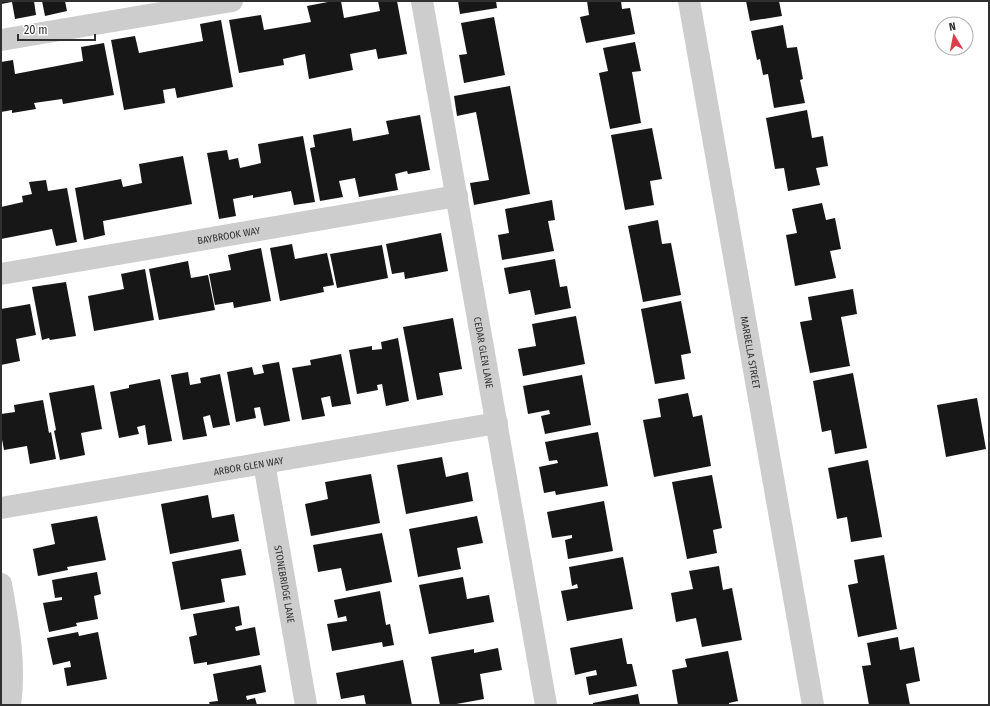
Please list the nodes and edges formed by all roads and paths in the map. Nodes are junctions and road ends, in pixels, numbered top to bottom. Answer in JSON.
{"nodes":[{"id":1,"x":232,"y":1,"type":"edge"},
{"id":2,"x":422,"y":1,"type":"edge"},
{"id":3,"x":689,"y":1,"type":"edge"},
{"id":4,"x":1,"y":40,"type":"edge"},
{"id":5,"x":456,"y":196,"type":"junction"},
{"id":6,"x":1,"y":274,"type":"edge"},
{"id":7,"x":496,"y":423,"type":"junction"},
{"id":8,"x":264,"y":463,"type":"junction"},
{"id":9,"x":1,"y":508,"type":"edge"},
{"id":10,"x":1,"y":584,"type":"edge"},
{"id":11,"x":10,"y":705,"type":"edge"},
{"id":12,"x":306,"y":705,"type":"edge"},
{"id":13,"x":546,"y":705,"type":"edge"},
{"id":14,"x":813,"y":705,"type":"edge"}],
"edges":[{"from":1,"to":4,"type":"street"},
{"from":2,"to":5,"type":"street","name":"CEDAR GLEN LANE"},
{"from":3,"to":14,"type":"street","name":"MARBELLA STREET"},
{"from":5,"to":6,"type":"street","name":"BAYBROOK WAY"},
{"from":5,"to":7,"type":"street","name":"CEDAR GLEN LANE"},
{"from":7,"to":8,"type":"street","name":"ARBOR GLEN WAY"},
{"from":7,"to":13,"type":"street","name":"CEDAR GLEN LANE"},
{"from":8,"to":9,"type":"street","name":"ARBOR GLEN WAY"},
{"from":8,"to":12,"type":"street","name":"STONEBRIDGE LANE"},
{"from":10,"to":11,"type":"street"}]}
